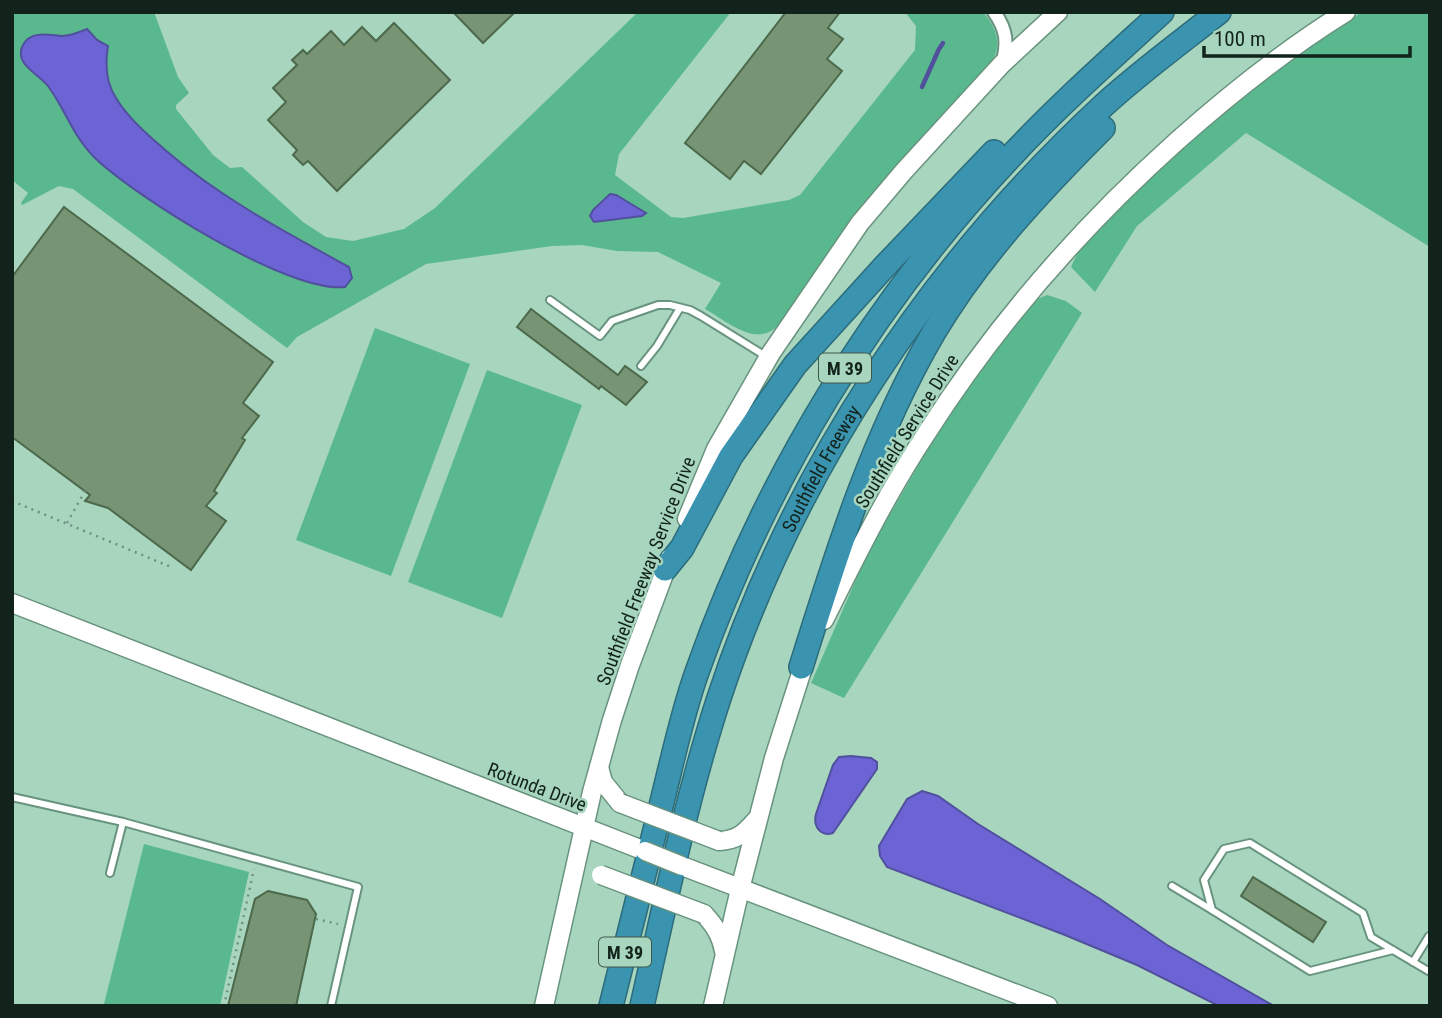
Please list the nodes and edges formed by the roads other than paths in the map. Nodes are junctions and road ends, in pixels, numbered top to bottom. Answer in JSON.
{"nodes":[{"id":1,"x":994,"y":12,"type":"edge"},
{"id":2,"x":1058,"y":12,"type":"edge"},
{"id":3,"x":1160,"y":12,"type":"edge"},
{"id":4,"x":1219,"y":12,"type":"edge"},
{"id":5,"x":1346,"y":12,"type":"edge"},
{"id":6,"x":1159,"y":59,"type":"junction"},
{"id":7,"x":1002,"y":64,"type":"junction"},
{"id":8,"x":550,"y":300,"type":"dead end"},
{"id":9,"x":680,"y":308,"type":"junction"},
{"id":10,"x":768,"y":358,"type":"junction"},
{"id":11,"x":641,"y":366,"type":"dead end"},
{"id":12,"x":665,"y":569,"type":"junction"},
{"id":13,"x":12,"y":603,"type":"edge"},
{"id":14,"x":801,"y":667,"type":"junction"},
{"id":15,"x":599,"y":766,"type":"junction"},
{"id":16,"x":12,"y":797,"type":"edge"},
{"id":17,"x":758,"y":818,"type":"junction"},
{"id":18,"x":123,"y":822,"type":"junction"},
{"id":19,"x":584,"y":828,"type":"junction"},
{"id":20,"x":110,"y":873,"type":"dead end"},
{"id":21,"x":1172,"y":886,"type":"dead end"},
{"id":22,"x":740,"y":888,"type":"junction"},
{"id":23,"x":570,"y":894,"type":"junction"},
{"id":24,"x":1212,"y":910,"type":"junction"},
{"id":25,"x":1429,"y":936,"type":"edge"},
{"id":26,"x":1393,"y":950,"type":"junction"},
{"id":27,"x":724,"y":955,"type":"junction"},
{"id":28,"x":1413,"y":962,"type":"junction"},
{"id":29,"x":1430,"y":972,"type":"edge"},
{"id":30,"x":331,"y":1006,"type":"edge"},
{"id":31,"x":544,"y":1006,"type":"edge"},
{"id":32,"x":611,"y":1006,"type":"edge"},
{"id":33,"x":642,"y":1006,"type":"edge"},
{"id":34,"x":713,"y":1006,"type":"edge"},
{"id":35,"x":1048,"y":1006,"type":"edge"}],
"edges":[{"from":1,"to":7,"type":"street"},
{"from":2,"to":7,"type":"main road","name":"Southfield Freeway Service Drive"},
{"from":3,"to":12,"type":"highway"},
{"from":3,"to":32,"type":"highway","name":"Southfield Freeway","number":"M 39"},
{"from":4,"to":6,"type":"highway","name":"Southfield Freeway","number":"M 39"},
{"from":5,"to":14,"type":"main road","name":"Southfield Service Drive"},
{"from":6,"to":14,"type":"highway"},
{"from":6,"to":33,"type":"highway","name":"Southfield Freeway","number":"M 39"},
{"from":7,"to":10,"type":"main road","name":"Southfield Freeway Service Drive"},
{"from":8,"to":9,"type":"lane"},
{"from":9,"to":10,"type":"lane"},
{"from":9,"to":11,"type":"lane"},
{"from":10,"to":12,"type":"main road","name":"Southfield Freeway Service Drive"},
{"from":12,"to":15,"type":"main road","name":"Southfield Freeway Service Drive"},
{"from":13,"to":19,"type":"main road","name":"Rotunda Drive"},
{"from":14,"to":17,"type":"main road","name":"Southfield Service Drive"},
{"from":15,"to":17,"type":"main road","bridge":true},
{"from":15,"to":19,"type":"main road","name":"Southfield Freeway Service Drive"},
{"from":16,"to":18,"type":"lane"},
{"from":17,"to":22,"type":"main road","name":"Southfield Service Drive"},
{"from":18,"to":20,"type":"lane"},
{"from":18,"to":30,"type":"lane"},
{"from":19,"to":22,"type":"main road","name":"Rotunda Drive","bridge":true},
{"from":19,"to":23,"type":"main road","name":"Southfield Freeway Service Drive"},
{"from":21,"to":24,"type":"lane"},
{"from":22,"to":27,"type":"main road","name":"Southfield Service Drive"},
{"from":22,"to":35,"type":"main road","name":"Rotunda Drive"},
{"from":23,"to":27,"type":"main road","bridge":true},
{"from":23,"to":31,"type":"main road","name":"Southfield Freeway Service Drive"},
{"from":24,"to":26,"type":"lane"},
{"from":24,"to":26,"type":"lane"},
{"from":25,"to":28,"type":"lane"},
{"from":26,"to":28,"type":"lane"},
{"from":27,"to":34,"type":"main road","name":"Southfield Service Drive"},
{"from":28,"to":29,"type":"lane"}]}
